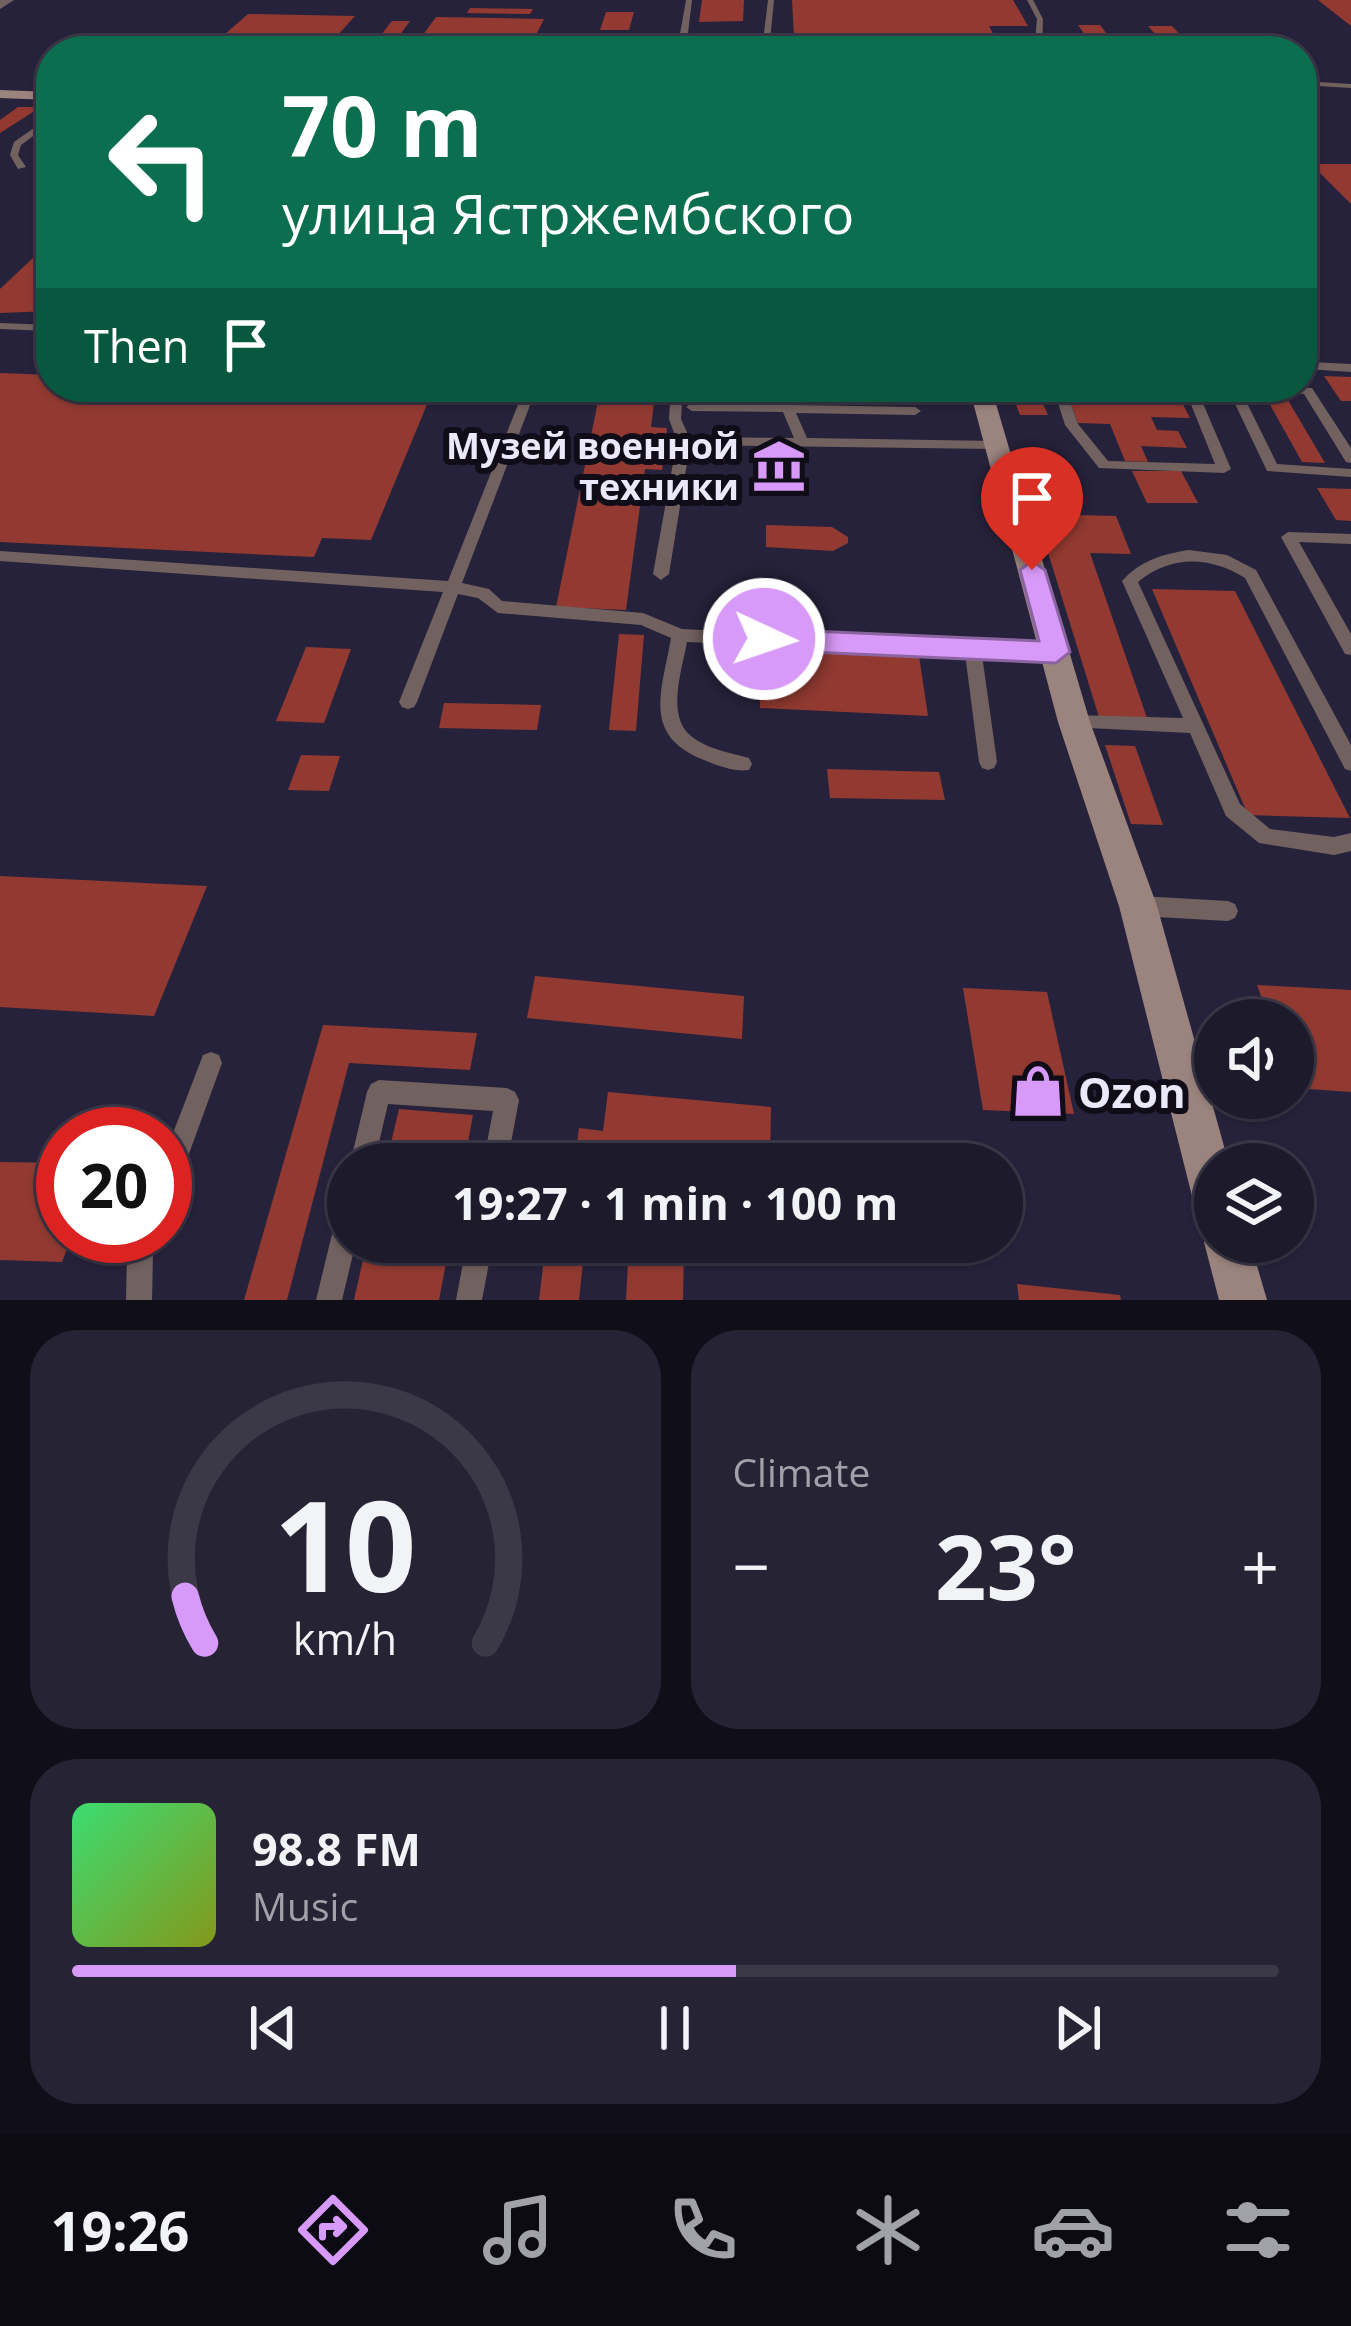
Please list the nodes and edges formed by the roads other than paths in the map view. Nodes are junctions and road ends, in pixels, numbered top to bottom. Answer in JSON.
{"nodes":[{"id":1,"x":8,"y":0,"type":"edge"},
{"id":2,"x":688,"y":0,"type":"edge"},
{"id":3,"x":771,"y":0,"type":"edge"},
{"id":4,"x":1030,"y":0,"type":"edge"},
{"id":5,"x":0,"y":5,"type":"edge"},
{"id":6,"x":688,"y":36,"type":"edge"},
{"id":7,"x":767,"y":36,"type":"edge"},
{"id":8,"x":1039,"y":36,"type":"edge"},
{"id":9,"x":1317,"y":78,"type":"edge"},
{"id":10,"x":1317,"y":84,"type":"edge"},
{"id":11,"x":1349,"y":86,"type":"edge"},
{"id":12,"x":0,"y":94,"type":"edge"},
{"id":13,"x":36,"y":95,"type":"edge"},
{"id":14,"x":36,"y":129,"type":"edge"},
{"id":15,"x":21,"y":167,"type":"dead end"},
{"id":16,"x":0,"y":326,"type":"edge"},
{"id":17,"x":36,"y":327,"type":"edge"},
{"id":18,"x":1317,"y":367,"type":"edge"},
{"id":19,"x":1351,"y":368,"type":"edge"},
{"id":20,"x":525,"y":402,"type":"edge"},
{"id":21,"x":676,"y":402,"type":"edge"},
{"id":22,"x":788,"y":402,"type":"edge"},
{"id":23,"x":984,"y":402,"type":"edge"},
{"id":24,"x":1064,"y":402,"type":"edge"},
{"id":25,"x":1196,"y":402,"type":"edge"},
{"id":26,"x":1240,"y":402,"type":"edge"},
{"id":27,"x":1315,"y":402,"type":"edge"},
{"id":28,"x":692,"y":407,"type":"dead end"},
{"id":29,"x":788,"y":410,"type":"junction"},
{"id":30,"x":915,"y":410,"type":"dead end"},
{"id":31,"x":801,"y":440,"type":"junction"},
{"id":32,"x":684,"y":441,"type":"junction"},
{"id":33,"x":997,"y":446,"type":"junction"},
{"id":34,"x":1351,"y":459,"type":"edge"},
{"id":35,"x":1351,"y":473,"type":"edge"},
{"id":36,"x":1351,"y":539,"type":"edge"},
{"id":37,"x":0,"y":556,"type":"edge"},
{"id":38,"x":661,"y":574,"type":"dead end"},
{"id":39,"x":453,"y":586,"type":"junction"},
{"id":40,"x":680,"y":635,"type":"junction"},
{"id":41,"x":1351,"y":649,"type":"edge"},
{"id":42,"x":973,"y":650,"type":"junction"},
{"id":43,"x":1056,"y":652,"type":"junction"},
{"id":44,"x":408,"y":702,"type":"dead end"},
{"id":45,"x":1074,"y":722,"type":"junction"},
{"id":46,"x":1196,"y":726,"type":"junction"},
{"id":47,"x":988,"y":762,"type":"dead end"},
{"id":48,"x":1351,"y":763,"type":"edge"},
{"id":49,"x":743,"y":764,"type":"dead end"},
{"id":50,"x":1351,"y":842,"type":"edge"},
{"id":51,"x":1138,"y":906,"type":"junction"},
{"id":52,"x":1228,"y":911,"type":"dead end"},
{"id":53,"x":211,"y":1063,"type":"dead end"},
{"id":54,"x":192,"y":1114,"type":"edge"},
{"id":55,"x":367,"y":1143,"type":"edge"},
{"id":56,"x":499,"y":1143,"type":"edge"},
{"id":57,"x":1201,"y":1143,"type":"edge"},
{"id":58,"x":140,"y":1263,"type":"edge"},
{"id":59,"x":338,"y":1263,"type":"edge"},
{"id":60,"x":476,"y":1263,"type":"edge"},
{"id":61,"x":1233,"y":1263,"type":"edge"},
{"id":62,"x":139,"y":1300,"type":"edge"},
{"id":63,"x":329,"y":1300,"type":"edge"},
{"id":64,"x":469,"y":1300,"type":"edge"},
{"id":65,"x":1243,"y":1300,"type":"edge"}],
"edges":[{"from":1,"to":5,"type":"street"},
{"from":2,"to":6,"type":"lane"},
{"from":3,"to":7,"type":"lane"},
{"from":4,"to":8,"type":"lane"},
{"from":9,"to":11,"type":"lane"},
{"from":10,"to":11,"type":"lane"},
{"from":12,"to":13,"type":"main road"},
{"from":14,"to":15,"type":"lane"},
{"from":16,"to":17,"type":"lane"},
{"from":18,"to":19,"type":"lane"},
{"from":20,"to":39,"type":"lane"},
{"from":21,"to":32,"type":"lane"},
{"from":22,"to":29,"type":"lane"},
{"from":23,"to":33,"type":"main road"},
{"from":24,"to":25,"type":"lane"},
{"from":26,"to":35,"type":"lane"},
{"from":27,"to":34,"type":"lane"},
{"from":28,"to":29,"type":"lane"},
{"from":29,"to":30,"type":"lane"},
{"from":29,"to":31,"type":"lane"},
{"from":31,"to":32,"type":"lane"},
{"from":31,"to":33,"type":"lane"},
{"from":32,"to":38,"type":"lane"},
{"from":33,"to":43,"type":"main road"},
{"from":36,"to":41,"type":"lane"},
{"from":37,"to":39,"type":"lane"},
{"from":39,"to":40,"type":"lane"},
{"from":39,"to":44,"type":"lane"},
{"from":40,"to":42,"type":"lane"},
{"from":40,"to":49,"type":"lane"},
{"from":42,"to":43,"type":"lane"},
{"from":42,"to":47,"type":"lane"},
{"from":43,"to":45,"type":"main road"},
{"from":45,"to":46,"type":"lane"},
{"from":45,"to":51,"type":"main road"},
{"from":46,"to":48,"type":"lane"},
{"from":46,"to":50,"type":"lane"},
{"from":51,"to":52,"type":"lane"},
{"from":51,"to":57,"type":"main road"},
{"from":53,"to":54,"type":"lane"},
{"from":55,"to":56,"type":"lane"},
{"from":58,"to":62,"type":"lane"},
{"from":59,"to":63,"type":"lane"},
{"from":60,"to":64,"type":"lane"},
{"from":61,"to":65,"type":"main road"}]}
